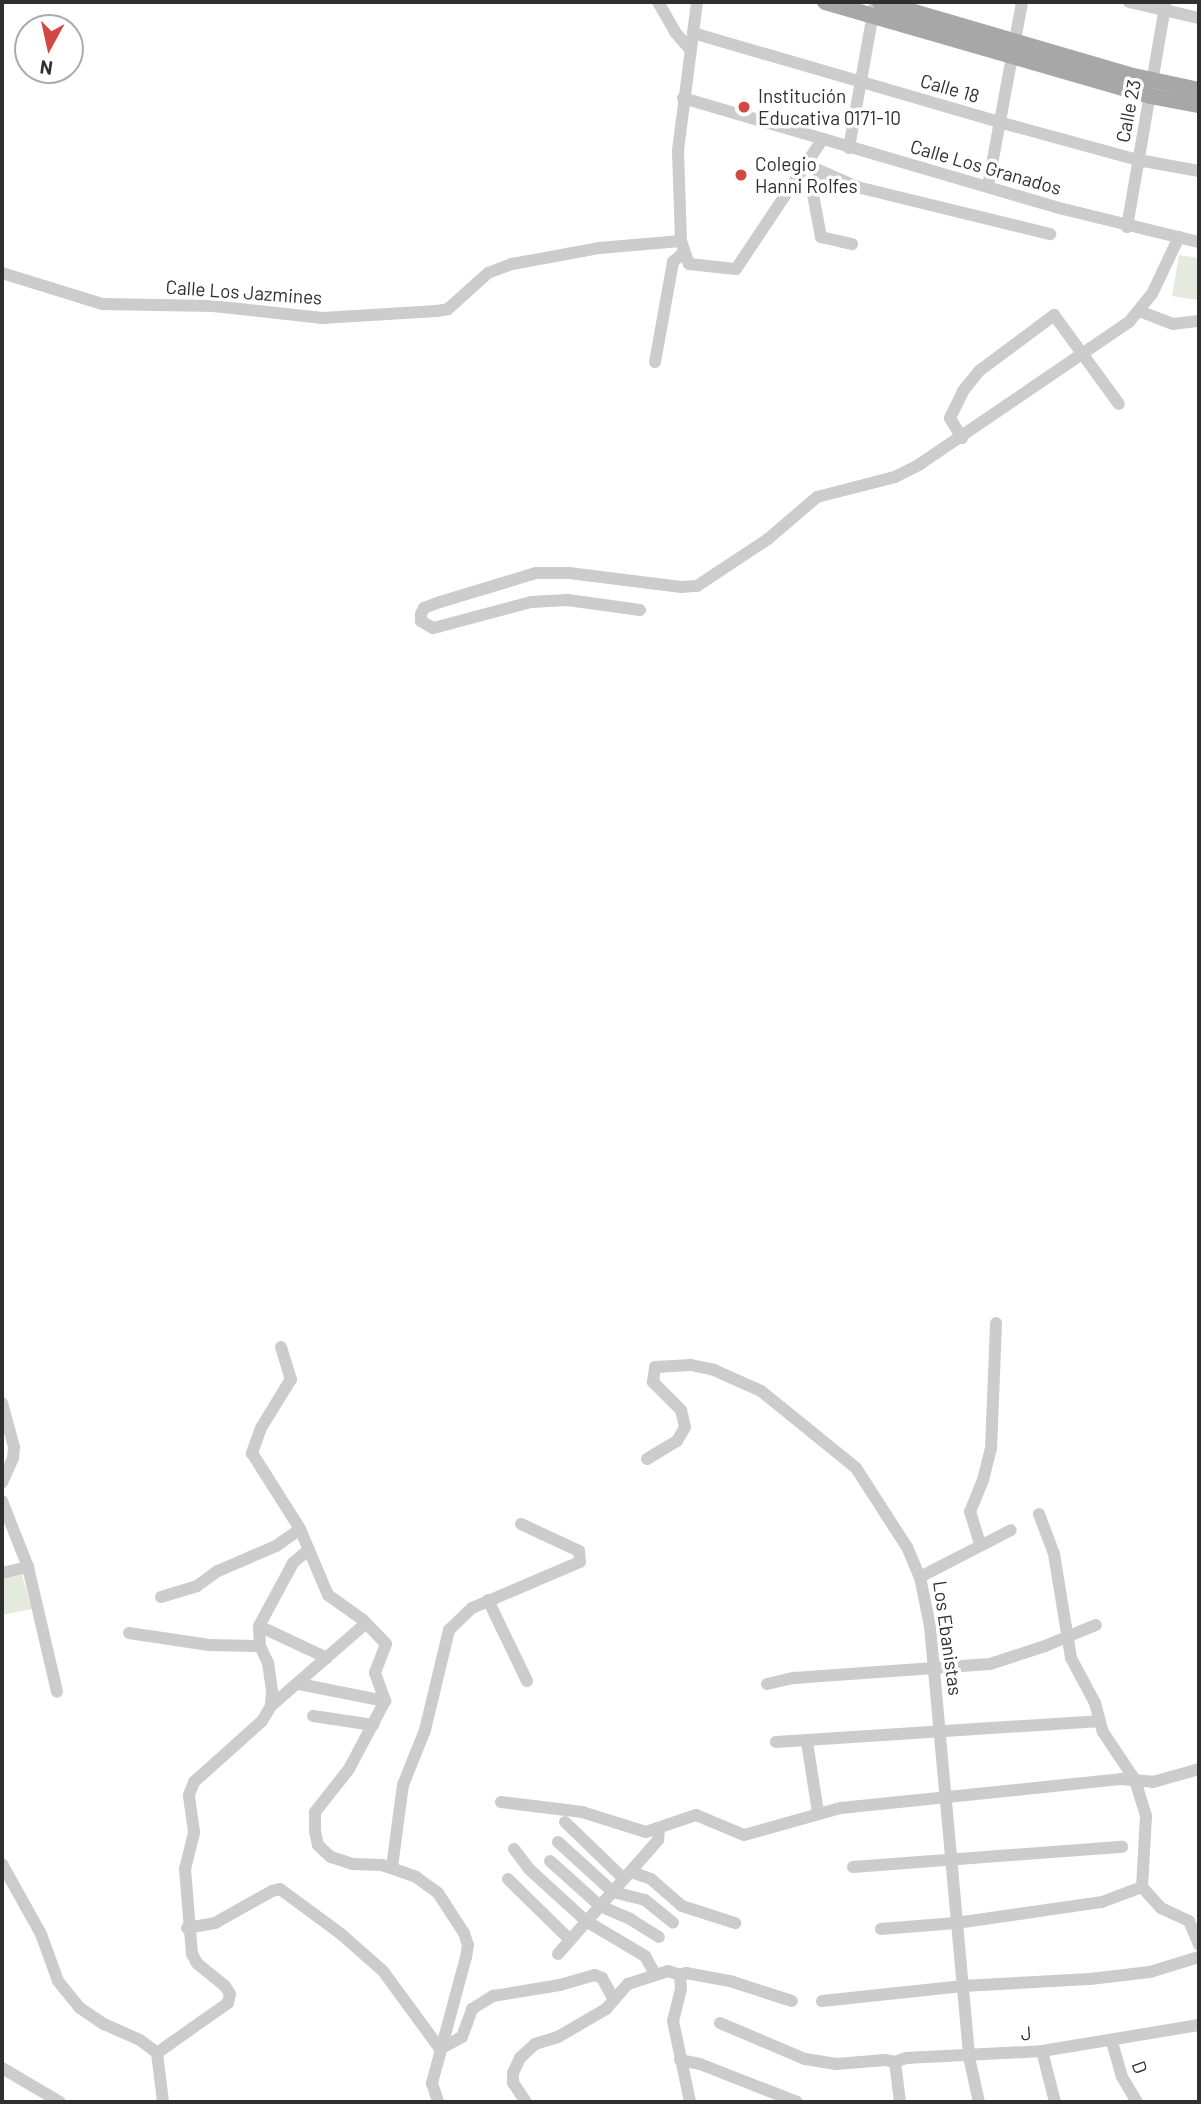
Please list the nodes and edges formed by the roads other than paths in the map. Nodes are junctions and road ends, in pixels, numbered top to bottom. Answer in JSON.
{"nodes":[{"id":1,"x":658,"y":2,"type":"edge"},
{"id":2,"x":698,"y":2,"type":"edge"},
{"id":3,"x":825,"y":2,"type":"edge"},
{"id":4,"x":1022,"y":2,"type":"edge"},
{"id":5,"x":1129,"y":2,"type":"edge"},
{"id":6,"x":876,"y":6,"type":"edge"},
{"id":7,"x":1165,"y":7,"type":"edge"},
{"id":8,"x":1199,"y":18,"type":"edge"},
{"id":9,"x":693,"y":33,"type":"junction"},
{"id":10,"x":690,"y":48,"type":"junction"},
{"id":11,"x":1013,"y":49,"type":"junction"},
{"id":12,"x":860,"y":82,"type":"junction"},
{"id":13,"x":1152,"y":88,"type":"junction"},
{"id":14,"x":1199,"y":90,"type":"edge"},
{"id":15,"x":683,"y":98,"type":"junction"},
{"id":16,"x":1199,"y":105,"type":"edge"},
{"id":17,"x":999,"y":122,"type":"junction"},
{"id":18,"x":822,"y":140,"type":"junction"},
{"id":19,"x":849,"y":148,"type":"junction"},
{"id":20,"x":1138,"y":160,"type":"junction"},
{"id":21,"x":807,"y":165,"type":"junction"},
{"id":22,"x":1199,"y":171,"type":"edge"},
{"id":23,"x":821,"y":172,"type":"junction"},
{"id":24,"x":988,"y":186,"type":"junction"},
{"id":25,"x":1127,"y":227,"type":"junction"},
{"id":26,"x":1051,"y":234,"type":"dead end"},
{"id":27,"x":1179,"y":237,"type":"junction"},
{"id":28,"x":1199,"y":242,"type":"edge"},
{"id":29,"x":852,"y":244,"type":"dead end"},
{"id":30,"x":682,"y":247,"type":"junction"},
{"id":31,"x":2,"y":273,"type":"edge"},
{"id":32,"x":1139,"y":311,"type":"junction"},
{"id":33,"x":1199,"y":321,"type":"edge"},
{"id":34,"x":1084,"y":352,"type":"junction"},
{"id":35,"x":655,"y":362,"type":"dead end"},
{"id":36,"x":1119,"y":404,"type":"dead end"},
{"id":37,"x":962,"y":438,"type":"junction"},
{"id":38,"x":640,"y":610,"type":"dead end"},
{"id":39,"x":996,"y":1323,"type":"dead end"},
{"id":40,"x":281,"y":1347,"type":"dead end"},
{"id":41,"x":2,"y":1403,"type":"edge"},
{"id":42,"x":647,"y":1459,"type":"dead end"},
{"id":43,"x":2,"y":1483,"type":"edge"},
{"id":44,"x":2,"y":1501,"type":"edge"},
{"id":45,"x":1039,"y":1514,"type":"dead end"},
{"id":46,"x":521,"y":1524,"type":"dead end"},
{"id":47,"x":300,"y":1529,"type":"junction"},
{"id":48,"x":1011,"y":1530,"type":"dead end"},
{"id":49,"x":980,"y":1544,"type":"junction"},
{"id":50,"x":309,"y":1549,"type":"junction"},
{"id":51,"x":27,"y":1567,"type":"junction"},
{"id":52,"x":2,"y":1573,"type":"edge"},
{"id":53,"x":920,"y":1577,"type":"junction"},
{"id":54,"x":161,"y":1597,"type":"dead end"},
{"id":55,"x":488,"y":1600,"type":"junction"},
{"id":56,"x":366,"y":1623,"type":"junction"},
{"id":57,"x":1096,"y":1625,"type":"dead end"},
{"id":58,"x":259,"y":1626,"type":"junction"},
{"id":59,"x":129,"y":1633,"type":"dead end"},
{"id":60,"x":1068,"y":1637,"type":"junction"},
{"id":61,"x":260,"y":1646,"type":"junction"},
{"id":62,"x":327,"y":1658,"type":"junction"},
{"id":63,"x":935,"y":1668,"type":"junction"},
{"id":64,"x":527,"y":1681,"type":"dead end"},
{"id":65,"x":767,"y":1684,"type":"dead end"},
{"id":66,"x":299,"y":1685,"type":"junction"},
{"id":67,"x":57,"y":1692,"type":"dead end"},
{"id":68,"x":385,"y":1701,"type":"junction"},
{"id":69,"x":271,"y":1706,"type":"junction"},
{"id":70,"x":313,"y":1716,"type":"dead end"},
{"id":71,"x":1098,"y":1721,"type":"junction"},
{"id":72,"x":373,"y":1725,"type":"junction"},
{"id":73,"x":940,"y":1731,"type":"junction"},
{"id":74,"x":776,"y":1742,"type":"dead end"},
{"id":75,"x":807,"y":1742,"type":"junction"},
{"id":76,"x":1199,"y":1769,"type":"edge"},
{"id":77,"x":1135,"y":1780,"type":"junction"},
{"id":78,"x":944,"y":1795,"type":"junction"},
{"id":79,"x":501,"y":1802,"type":"dead end"},
{"id":80,"x":818,"y":1812,"type":"junction"},
{"id":81,"x":565,"y":1822,"type":"dead end"},
{"id":82,"x":659,"y":1829,"type":"junction"},
{"id":83,"x":558,"y":1842,"type":"dead end"},
{"id":84,"x":1122,"y":1847,"type":"dead end"},
{"id":85,"x":514,"y":1849,"type":"dead end"},
{"id":86,"x":951,"y":1859,"type":"junction"},
{"id":87,"x":550,"y":1861,"type":"dead end"},
{"id":88,"x":2,"y":1864,"type":"edge"},
{"id":89,"x":392,"y":1867,"type":"junction"},
{"id":90,"x":853,"y":1867,"type":"dead end"},
{"id":91,"x":628,"y":1875,"type":"junction"},
{"id":92,"x":508,"y":1879,"type":"dead end"},
{"id":93,"x":1142,"y":1887,"type":"junction"},
{"id":94,"x":612,"y":1892,"type":"junction"},
{"id":95,"x":600,"y":1906,"type":"junction"},
{"id":96,"x":586,"y":1921,"type":"junction"},
{"id":97,"x":673,"y":1923,"type":"dead end"},
{"id":98,"x":735,"y":1923,"type":"dead end"},
{"id":99,"x":956,"y":1923,"type":"junction"},
{"id":100,"x":187,"y":1928,"type":"junction"},
{"id":101,"x":881,"y":1929,"type":"dead end"},
{"id":102,"x":659,"y":1937,"type":"dead end"},
{"id":103,"x":569,"y":1939,"type":"junction"},
{"id":104,"x":1199,"y":1945,"type":"edge"},
{"id":105,"x":558,"y":1954,"type":"dead end"},
{"id":106,"x":1199,"y":1957,"type":"edge"},
{"id":107,"x":655,"y":1974,"type":"junction"},
{"id":108,"x":681,"y":1975,"type":"junction"},
{"id":109,"x":962,"y":1986,"type":"junction"},
{"id":110,"x":614,"y":2000,"type":"junction"},
{"id":111,"x":792,"y":2001,"type":"dead end"},
{"id":112,"x":822,"y":2001,"type":"dead end"},
{"id":113,"x":720,"y":2023,"type":"dead end"},
{"id":114,"x":1199,"y":2025,"type":"edge"},
{"id":115,"x":1112,"y":2042,"type":"junction"},
{"id":116,"x":440,"y":2049,"type":"junction"},
{"id":117,"x":1042,"y":2051,"type":"junction"},
{"id":118,"x":156,"y":2053,"type":"junction"},
{"id":119,"x":969,"y":2057,"type":"junction"},
{"id":120,"x":680,"y":2060,"type":"junction"},
{"id":121,"x":895,"y":2062,"type":"junction"},
{"id":122,"x":2,"y":2068,"type":"edge"},
{"id":123,"x":60,"y":2102,"type":"edge"},
{"id":124,"x":163,"y":2102,"type":"edge"},
{"id":125,"x":438,"y":2102,"type":"edge"},
{"id":126,"x":526,"y":2102,"type":"edge"},
{"id":127,"x":690,"y":2102,"type":"edge"},
{"id":128,"x":797,"y":2102,"type":"edge"},
{"id":129,"x":900,"y":2102,"type":"edge"},
{"id":130,"x":979,"y":2102,"type":"edge"},
{"id":131,"x":1055,"y":2102,"type":"edge"},
{"id":132,"x":1137,"y":2102,"type":"edge"}],
"edges":[{"from":1,"to":10,"type":"street"},
{"from":2,"to":9,"type":"street"},
{"from":3,"to":6,"type":"main road"},
{"from":4,"to":11,"type":"street"},
{"from":5,"to":7,"type":"street"},
{"from":6,"to":11,"type":"main road"},
{"from":6,"to":12,"type":"street"},
{"from":7,"to":8,"type":"street"},
{"from":7,"to":13,"type":"street","name":"Calle 23"},
{"from":9,"to":10,"type":"street"},
{"from":9,"to":12,"type":"street","name":"Calle 18"},
{"from":10,"to":15,"type":"street"},
{"from":11,"to":13,"type":"main road"},
{"from":11,"to":17,"type":"street"},
{"from":12,"to":17,"type":"street","name":"Calle 18"},
{"from":12,"to":19,"type":"street"},
{"from":13,"to":14,"type":"main road"},
{"from":13,"to":16,"type":"main road"},
{"from":13,"to":20,"type":"street","name":"Calle 23"},
{"from":15,"to":18,"type":"street","name":"Calle Los Granados"},
{"from":15,"to":30,"type":"street"},
{"from":17,"to":20,"type":"street","name":"Calle 18"},
{"from":17,"to":24,"type":"street"},
{"from":18,"to":19,"type":"street","name":"Calle Los Granados"},
{"from":18,"to":21,"type":"street"},
{"from":19,"to":24,"type":"street","name":"Calle Los Granados"},
{"from":20,"to":22,"type":"street","name":"Calle 18"},
{"from":20,"to":25,"type":"street","name":"Calle 23"},
{"from":21,"to":23,"type":"street"},
{"from":21,"to":30,"type":"street"},
{"from":23,"to":26,"type":"street"},
{"from":23,"to":29,"type":"street"},
{"from":24,"to":25,"type":"street","name":"Calle Los Granados"},
{"from":25,"to":27,"type":"street","name":"Calle Los Granados"},
{"from":27,"to":28,"type":"street","name":"Calle Los Granados"},
{"from":27,"to":32,"type":"street"},
{"from":30,"to":31,"type":"street","name":"Calle Los Jazmines"},
{"from":30,"to":35,"type":"street"},
{"from":32,"to":33,"type":"street"},
{"from":32,"to":34,"type":"street"},
{"from":34,"to":36,"type":"street"},
{"from":34,"to":37,"type":"street"},
{"from":34,"to":37,"type":"street"},
{"from":37,"to":38,"type":"street"},
{"from":39,"to":49,"type":"street"},
{"from":40,"to":47,"type":"street"},
{"from":41,"to":43,"type":"street"},
{"from":42,"to":53,"type":"street","name":"Los Ebanistas"},
{"from":44,"to":51,"type":"street"},
{"from":45,"to":60,"type":"street"},
{"from":46,"to":55,"type":"street"},
{"from":47,"to":50,"type":"street"},
{"from":47,"to":54,"type":"street"},
{"from":48,"to":49,"type":"street"},
{"from":49,"to":53,"type":"street"},
{"from":50,"to":56,"type":"street"},
{"from":50,"to":58,"type":"street"},
{"from":51,"to":52,"type":"street"},
{"from":51,"to":67,"type":"street"},
{"from":53,"to":63,"type":"street","name":"Los Ebanistas"},
{"from":55,"to":64,"type":"street"},
{"from":55,"to":89,"type":"street"},
{"from":56,"to":62,"type":"street"},
{"from":56,"to":68,"type":"street"},
{"from":57,"to":60,"type":"street"},
{"from":58,"to":61,"type":"street"},
{"from":58,"to":62,"type":"street"},
{"from":59,"to":61,"type":"street"},
{"from":60,"to":63,"type":"street"},
{"from":60,"to":71,"type":"street"},
{"from":61,"to":69,"type":"street"},
{"from":62,"to":66,"type":"street"},
{"from":63,"to":65,"type":"street"},
{"from":63,"to":73,"type":"street","name":"Los Ebanistas"},
{"from":66,"to":68,"type":"street"},
{"from":66,"to":69,"type":"street"},
{"from":68,"to":72,"type":"street"},
{"from":69,"to":100,"type":"street"},
{"from":70,"to":72,"type":"street"},
{"from":71,"to":73,"type":"street"},
{"from":71,"to":77,"type":"street"},
{"from":72,"to":89,"type":"street"},
{"from":73,"to":75,"type":"street"},
{"from":73,"to":78,"type":"street","name":"Los Ebanistas"},
{"from":74,"to":75,"type":"street"},
{"from":75,"to":80,"type":"street"},
{"from":76,"to":77,"type":"street"},
{"from":77,"to":78,"type":"street"},
{"from":77,"to":93,"type":"street"},
{"from":78,"to":80,"type":"street"},
{"from":78,"to":86,"type":"street","name":"Los Ebanistas"},
{"from":79,"to":82,"type":"street"},
{"from":80,"to":82,"type":"street"},
{"from":81,"to":91,"type":"street"},
{"from":82,"to":91,"type":"street"},
{"from":83,"to":94,"type":"street"},
{"from":84,"to":86,"type":"street"},
{"from":85,"to":96,"type":"street"},
{"from":86,"to":90,"type":"street"},
{"from":86,"to":99,"type":"street","name":"Los Ebanistas"},
{"from":87,"to":95,"type":"street"},
{"from":88,"to":118,"type":"street"},
{"from":89,"to":116,"type":"street"},
{"from":91,"to":94,"type":"street"},
{"from":91,"to":98,"type":"street"},
{"from":92,"to":103,"type":"street"},
{"from":93,"to":99,"type":"street"},
{"from":93,"to":104,"type":"street"},
{"from":94,"to":95,"type":"street"},
{"from":94,"to":97,"type":"street"},
{"from":95,"to":96,"type":"street"},
{"from":95,"to":102,"type":"street"},
{"from":96,"to":103,"type":"street"},
{"from":96,"to":107,"type":"street"},
{"from":99,"to":101,"type":"street"},
{"from":99,"to":109,"type":"street","name":"Los Ebanistas"},
{"from":100,"to":116,"type":"street"},
{"from":100,"to":118,"type":"street"},
{"from":103,"to":105,"type":"street"},
{"from":106,"to":109,"type":"street"},
{"from":107,"to":108,"type":"street"},
{"from":107,"to":110,"type":"street"},
{"from":108,"to":111,"type":"street"},
{"from":108,"to":120,"type":"street"},
{"from":109,"to":112,"type":"street"},
{"from":109,"to":119,"type":"street","name":"Los Ebanistas"},
{"from":110,"to":116,"type":"street"},
{"from":110,"to":126,"type":"street"},
{"from":113,"to":121,"type":"street","name":"J"},
{"from":114,"to":115,"type":"street","name":"J"},
{"from":115,"to":117,"type":"street","name":"J"},
{"from":115,"to":132,"type":"street","name":"D"},
{"from":116,"to":125,"type":"street"},
{"from":117,"to":119,"type":"street","name":"J"},
{"from":117,"to":131,"type":"street"},
{"from":118,"to":124,"type":"street"},
{"from":119,"to":121,"type":"street","name":"J"},
{"from":119,"to":130,"type":"street","name":"Los Ebanistas"},
{"from":120,"to":127,"type":"street"},
{"from":120,"to":128,"type":"street"},
{"from":121,"to":129,"type":"street"},
{"from":122,"to":123,"type":"street"}]}
